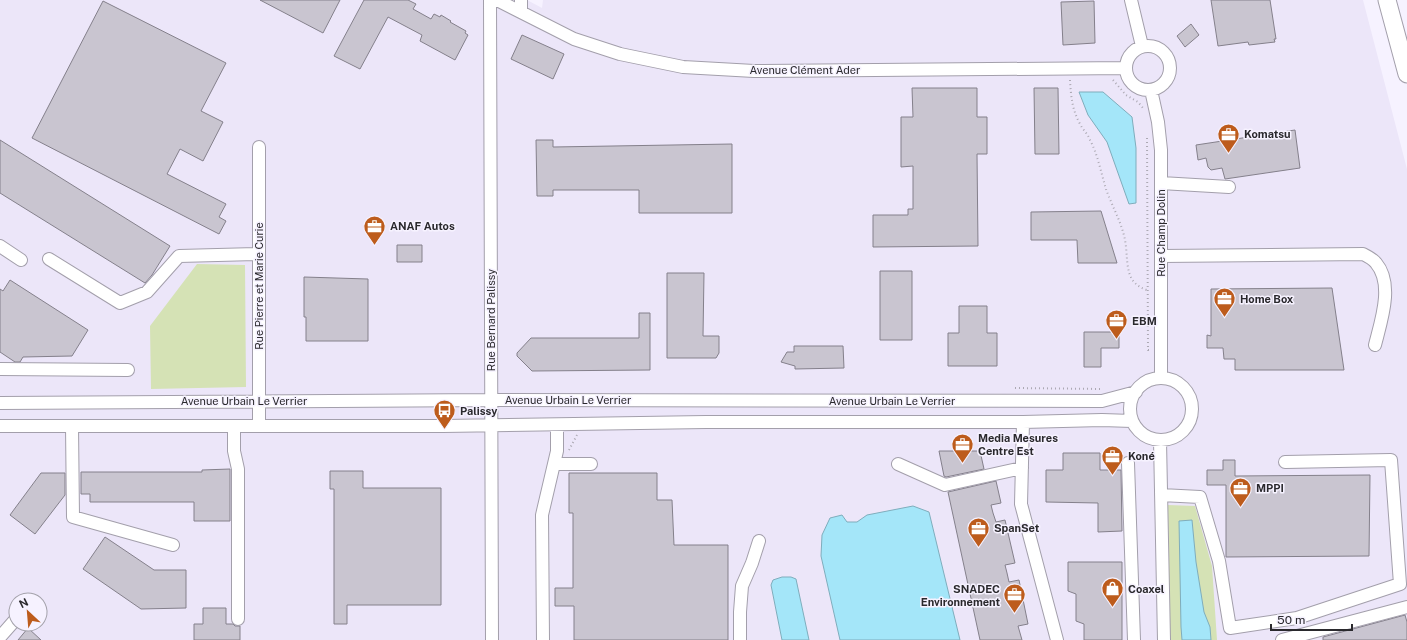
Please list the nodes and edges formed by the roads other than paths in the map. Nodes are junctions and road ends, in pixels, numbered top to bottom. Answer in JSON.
{"nodes":[{"id":1,"x":490,"y":0,"type":"edge"},
{"id":2,"x":497,"y":0,"type":"edge"},
{"id":3,"x":521,"y":0,"type":"edge"},
{"id":4,"x":1131,"y":0,"type":"edge"},
{"id":5,"x":1387,"y":0,"type":"edge"},
{"id":6,"x":521,"y":12,"type":"junction"},
{"id":7,"x":1142,"y":46,"type":"junction"},
{"id":8,"x":1126,"y":68,"type":"junction"},
{"id":9,"x":1407,"y":74,"type":"edge"},
{"id":10,"x":1152,"y":90,"type":"junction"},
{"id":11,"x":258,"y":147,"type":"dead end"},
{"id":12,"x":1160,"y":184,"type":"junction"},
{"id":13,"x":1229,"y":187,"type":"dead end"},
{"id":14,"x":0,"y":246,"type":"edge"},
{"id":15,"x":259,"y":254,"type":"junction"},
{"id":16,"x":1161,"y":256,"type":"junction"},
{"id":17,"x":49,"y":259,"type":"dead end"},
{"id":18,"x":20,"y":260,"type":"dead end"},
{"id":19,"x":1375,"y":345,"type":"dead end"},
{"id":20,"x":0,"y":369,"type":"edge"},
{"id":21,"x":128,"y":370,"type":"dead end"},
{"id":22,"x":1161,"y":378,"type":"junction"},
{"id":23,"x":1136,"y":392,"type":"junction"},
{"id":24,"x":491,"y":400,"type":"junction"},
{"id":25,"x":260,"y":401,"type":"junction"},
{"id":26,"x":0,"y":403,"type":"edge"},
{"id":27,"x":1132,"y":421,"type":"junction"},
{"id":28,"x":1023,"y":422,"type":"junction"},
{"id":29,"x":557,"y":425,"type":"junction"},
{"id":30,"x":0,"y":426,"type":"edge"},
{"id":31,"x":72,"y":426,"type":"junction"},
{"id":32,"x":234,"y":426,"type":"junction"},
{"id":33,"x":259,"y":426,"type":"junction"},
{"id":34,"x":491,"y":426,"type":"junction"},
{"id":35,"x":1160,"y":441,"type":"junction"},
{"id":36,"x":1285,"y":462,"type":"dead end"},
{"id":37,"x":1128,"y":463,"type":"dead end"},
{"id":38,"x":554,"y":464,"type":"junction"},
{"id":39,"x":590,"y":464,"type":"dead end"},
{"id":40,"x":898,"y":464,"type":"dead end"},
{"id":41,"x":1022,"y":468,"type":"junction"},
{"id":42,"x":1161,"y":495,"type":"junction"},
{"id":43,"x":759,"y":541,"type":"dead end"},
{"id":44,"x":173,"y":545,"type":"dead end"},
{"id":45,"x":1407,"y":607,"type":"edge"},
{"id":46,"x":238,"y":619,"type":"dead end"},
{"id":47,"x":8,"y":628,"type":"edge"},
{"id":48,"x":0,"y":637,"type":"edge"},
{"id":49,"x":492,"y":640,"type":"edge"},
{"id":50,"x":543,"y":640,"type":"edge"},
{"id":51,"x":740,"y":640,"type":"edge"},
{"id":52,"x":1057,"y":640,"type":"edge"},
{"id":53,"x":1134,"y":640,"type":"edge"},
{"id":54,"x":1164,"y":640,"type":"edge"},
{"id":55,"x":1282,"y":640,"type":"edge"}],
"edges":[{"from":1,"to":24,"type":"street","name":"Rue Bernard Palissy"},
{"from":2,"to":6,"type":"street","name":"Avenue Clément Ader"},
{"from":3,"to":6,"type":"street"},
{"from":4,"to":7,"type":"street"},
{"from":5,"to":9,"type":"highway"},
{"from":6,"to":8,"type":"street","name":"Avenue Clément Ader"},
{"from":7,"to":8,"type":"street"},
{"from":7,"to":10,"type":"street"},
{"from":8,"to":10,"type":"street"},
{"from":10,"to":12,"type":"street","name":"Rue Champ Dolin"},
{"from":11,"to":15,"type":"street","name":"Rue Pierre et Marie Curie"},
{"from":12,"to":13,"type":"street"},
{"from":12,"to":16,"type":"street","name":"Rue Champ Dolin"},
{"from":14,"to":18,"type":"street"},
{"from":15,"to":17,"type":"street"},
{"from":15,"to":25,"type":"street","name":"Rue Pierre et Marie Curie"},
{"from":16,"to":19,"type":"street"},
{"from":16,"to":22,"type":"street","name":"Rue Champ Dolin"},
{"from":20,"to":21,"type":"street"},
{"from":22,"to":23,"type":"street"},
{"from":22,"to":35,"type":"street"},
{"from":23,"to":24,"type":"street","name":"Avenue Urbain Le Verrier"},
{"from":23,"to":27,"type":"street"},
{"from":24,"to":25,"type":"street","name":"Avenue Urbain Le Verrier"},
{"from":24,"to":34,"type":"street","name":"Rue Bernard Palissy"},
{"from":25,"to":26,"type":"street","name":"Avenue Urbain Le Verrier"},
{"from":25,"to":33,"type":"street","name":"Rue Pierre et Marie Curie"},
{"from":27,"to":28,"type":"street","name":"Avenue Urbain Le Verrier"},
{"from":27,"to":35,"type":"street"},
{"from":28,"to":29,"type":"street","name":"Avenue Urbain Le Verrier"},
{"from":28,"to":41,"type":"street"},
{"from":29,"to":34,"type":"street","name":"Avenue Urbain Le Verrier"},
{"from":29,"to":38,"type":"street"},
{"from":30,"to":31,"type":"street","name":"Avenue Urbain Le Verrier"},
{"from":31,"to":32,"type":"street","name":"Avenue Urbain Le Verrier"},
{"from":31,"to":44,"type":"street"},
{"from":32,"to":33,"type":"street","name":"Avenue Urbain Le Verrier"},
{"from":32,"to":46,"type":"street"},
{"from":33,"to":34,"type":"street","name":"Avenue Urbain Le Verrier"},
{"from":34,"to":49,"type":"street","name":"Rue Bernard Palissy"},
{"from":35,"to":42,"type":"street"},
{"from":36,"to":42,"type":"street"},
{"from":37,"to":53,"type":"street"},
{"from":38,"to":39,"type":"street"},
{"from":38,"to":50,"type":"street"},
{"from":40,"to":41,"type":"street"},
{"from":41,"to":52,"type":"street"},
{"from":42,"to":54,"type":"street"},
{"from":43,"to":51,"type":"street"},
{"from":45,"to":55,"type":"street"},
{"from":47,"to":48,"type":"street"}]}
